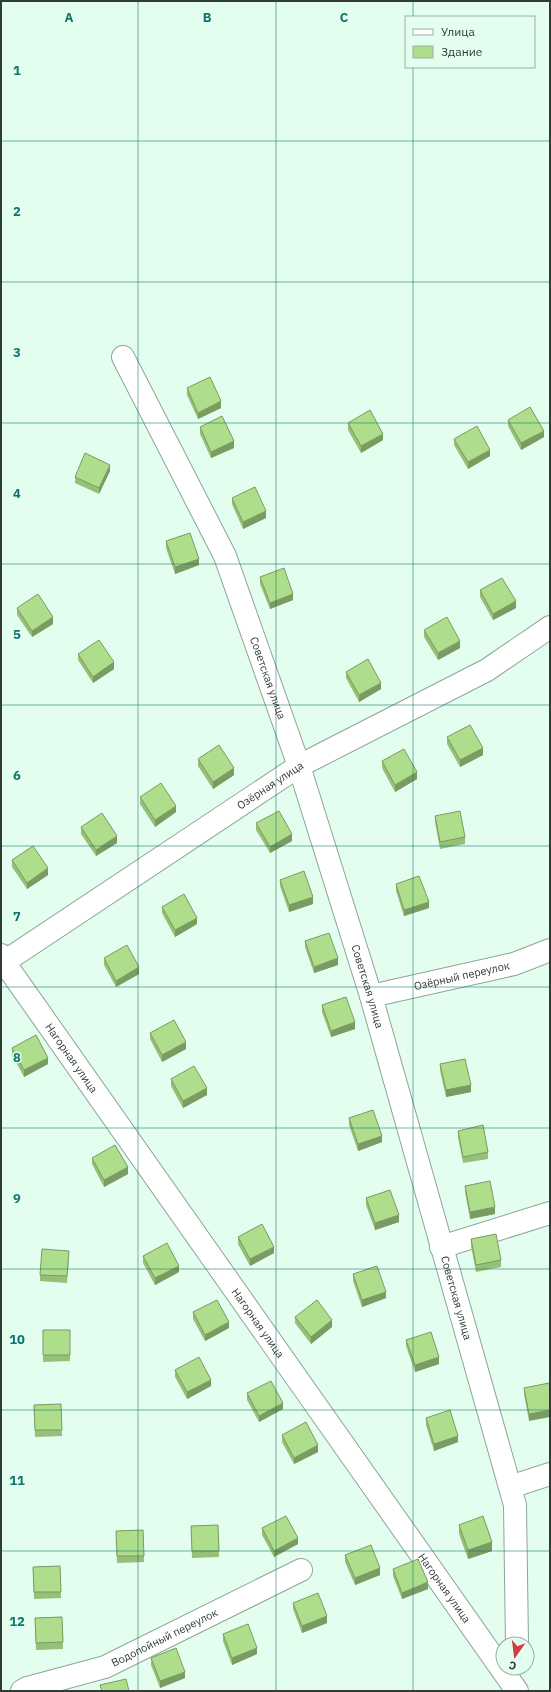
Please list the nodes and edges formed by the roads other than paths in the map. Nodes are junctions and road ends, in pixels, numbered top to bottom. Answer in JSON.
{"nodes":[{"id":1,"x":122,"y":357,"type":"dead end"},
{"id":2,"x":550,"y":627,"type":"edge"},
{"id":3,"x":299,"y":766,"type":"junction"},
{"id":4,"x":550,"y":950,"type":"edge"},
{"id":5,"x":2,"y":960,"type":"edge"},
{"id":6,"x":371,"y":996,"type":"junction"},
{"id":7,"x":550,"y":1213,"type":"edge"},
{"id":8,"x":441,"y":1246,"type":"junction"},
{"id":9,"x":550,"y":1474,"type":"edge"},
{"id":10,"x":510,"y":1487,"type":"junction"},
{"id":11,"x":301,"y":1570,"type":"dead end"},
{"id":12,"x":517,"y":1636,"type":"edge"},
{"id":13,"x":517,"y":1676,"type":"edge"},
{"id":14,"x":22,"y":1691,"type":"edge"},
{"id":15,"x":517,"y":1691,"type":"edge"}],
"edges":[{"from":1,"to":3,"type":"street","name":"Советская улица"},
{"from":2,"to":3,"type":"street","name":"Озёрная улица"},
{"from":3,"to":5,"type":"street","name":"Озёрная улица"},
{"from":3,"to":6,"type":"street","name":"Советская улица"},
{"from":4,"to":6,"type":"street","name":"Озёрный переулок"},
{"from":5,"to":15,"type":"street","name":"Нагорная улица"},
{"from":6,"to":8,"type":"street","name":"Советская улица"},
{"from":7,"to":8,"type":"street"},
{"from":8,"to":10,"type":"street","name":"Советская улица"},
{"from":9,"to":10,"type":"street"},
{"from":10,"to":12,"type":"street","name":"Советская улица"},
{"from":11,"to":14,"type":"street","name":"Водопойный переулок"},
{"from":13,"to":15,"type":"street"}]}
